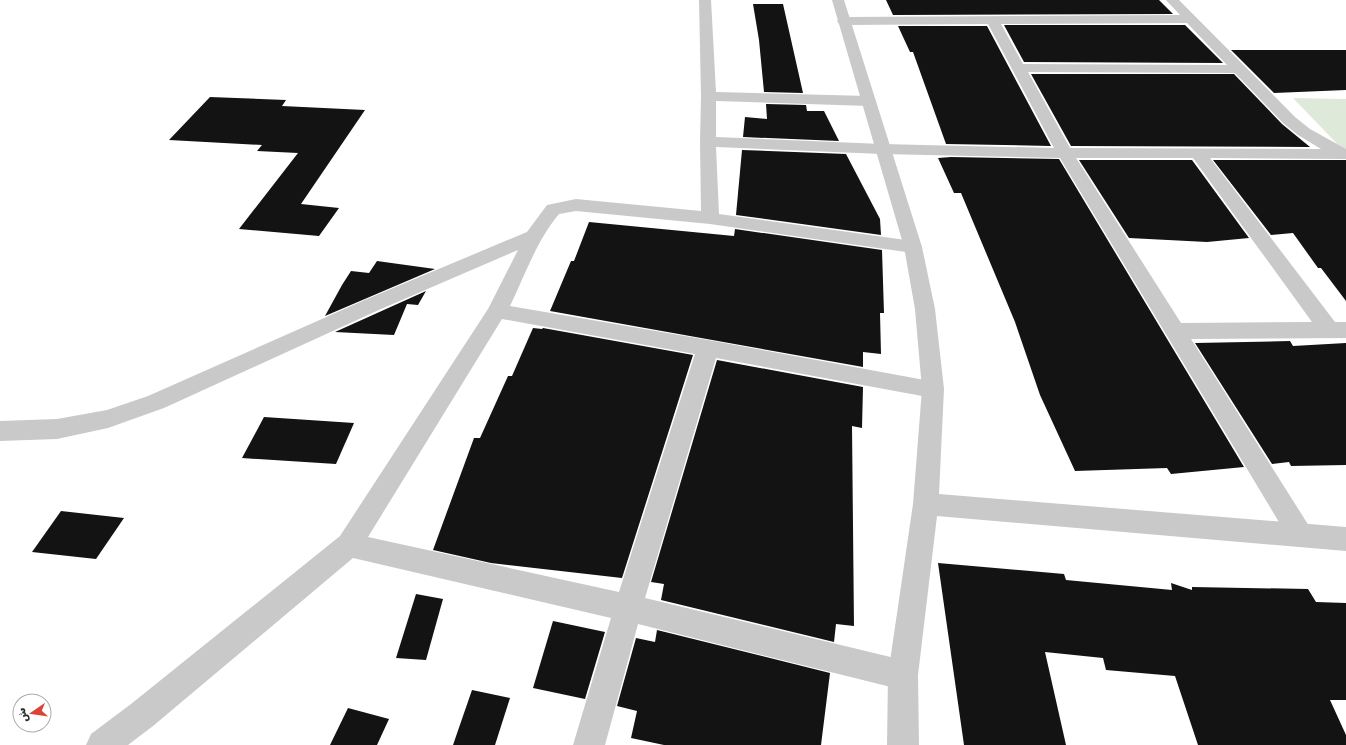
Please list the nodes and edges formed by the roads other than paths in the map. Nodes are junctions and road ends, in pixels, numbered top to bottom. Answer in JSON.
{"nodes":[{"id":1,"x":705,"y":0,"type":"edge"},
{"id":2,"x":838,"y":0,"type":"edge"},
{"id":3,"x":1172,"y":0,"type":"edge"},
{"id":4,"x":1191,"y":18,"type":"junction"},
{"id":5,"x":992,"y":19,"type":"junction"},
{"id":6,"x":844,"y":21,"type":"junction"},
{"id":7,"x":1019,"y":68,"type":"junction"},
{"id":8,"x":1240,"y":69,"type":"junction"},
{"id":9,"x":709,"y":96,"type":"junction"},
{"id":10,"x":868,"y":101,"type":"junction"},
{"id":11,"x":708,"y":142,"type":"junction"},
{"id":12,"x":882,"y":149,"type":"junction"},
{"id":13,"x":1065,"y":153,"type":"junction"},
{"id":14,"x":1197,"y":153,"type":"junction"},
{"id":15,"x":1344,"y":156,"type":"edge"},
{"id":16,"x":710,"y":218,"type":"junction"},
{"id":17,"x":534,"y":236,"type":"junction"},
{"id":18,"x":913,"y":248,"type":"junction"},
{"id":19,"x":497,"y":312,"type":"junction"},
{"id":20,"x":1337,"y":330,"type":"edge"},
{"id":21,"x":1175,"y":331,"type":"junction"},
{"id":22,"x":708,"y":348,"type":"junction"},
{"id":23,"x":932,"y":389,"type":"junction"},
{"id":24,"x":0,"y":431,"type":"edge"},
{"id":25,"x":926,"y":504,"type":"junction"},
{"id":26,"x":1300,"y":534,"type":"junction"},
{"id":27,"x":1346,"y":539,"type":"edge"},
{"id":28,"x":349,"y":545,"type":"junction"},
{"id":29,"x":628,"y":608,"type":"junction"},
{"id":30,"x":903,"y":675,"type":"junction"},
{"id":31,"x":102,"y":745,"type":"edge"},
{"id":32,"x":589,"y":745,"type":"edge"},
{"id":33,"x":903,"y":745,"type":"edge"}],
"edges":[{"from":1,"to":9,"type":"street"},
{"from":2,"to":6,"type":"street"},
{"from":3,"to":4,"type":"street"},
{"from":4,"to":5,"type":"street"},
{"from":4,"to":8,"type":"street"},
{"from":5,"to":6,"type":"street"},
{"from":5,"to":7,"type":"street"},
{"from":6,"to":10,"type":"street"},
{"from":7,"to":8,"type":"street"},
{"from":7,"to":13,"type":"street"},
{"from":8,"to":15,"type":"street"},
{"from":9,"to":10,"type":"street"},
{"from":9,"to":11,"type":"street"},
{"from":10,"to":12,"type":"street"},
{"from":11,"to":12,"type":"street"},
{"from":11,"to":16,"type":"street"},
{"from":12,"to":13,"type":"street"},
{"from":12,"to":18,"type":"street"},
{"from":13,"to":14,"type":"street"},
{"from":13,"to":21,"type":"street"},
{"from":14,"to":15,"type":"street"},
{"from":14,"to":20,"type":"street"},
{"from":16,"to":17,"type":"street"},
{"from":16,"to":18,"type":"street"},
{"from":17,"to":19,"type":"street"},
{"from":17,"to":24,"type":"street"},
{"from":18,"to":23,"type":"street"},
{"from":19,"to":22,"type":"street"},
{"from":19,"to":28,"type":"street"},
{"from":20,"to":21,"type":"street"},
{"from":21,"to":26,"type":"street"},
{"from":22,"to":23,"type":"street"},
{"from":22,"to":29,"type":"street"},
{"from":23,"to":25,"type":"street"},
{"from":25,"to":26,"type":"street"},
{"from":25,"to":30,"type":"street"},
{"from":26,"to":27,"type":"street"},
{"from":28,"to":29,"type":"street"},
{"from":28,"to":31,"type":"street"},
{"from":29,"to":30,"type":"street"},
{"from":29,"to":32,"type":"street"},
{"from":30,"to":33,"type":"street"}]}
